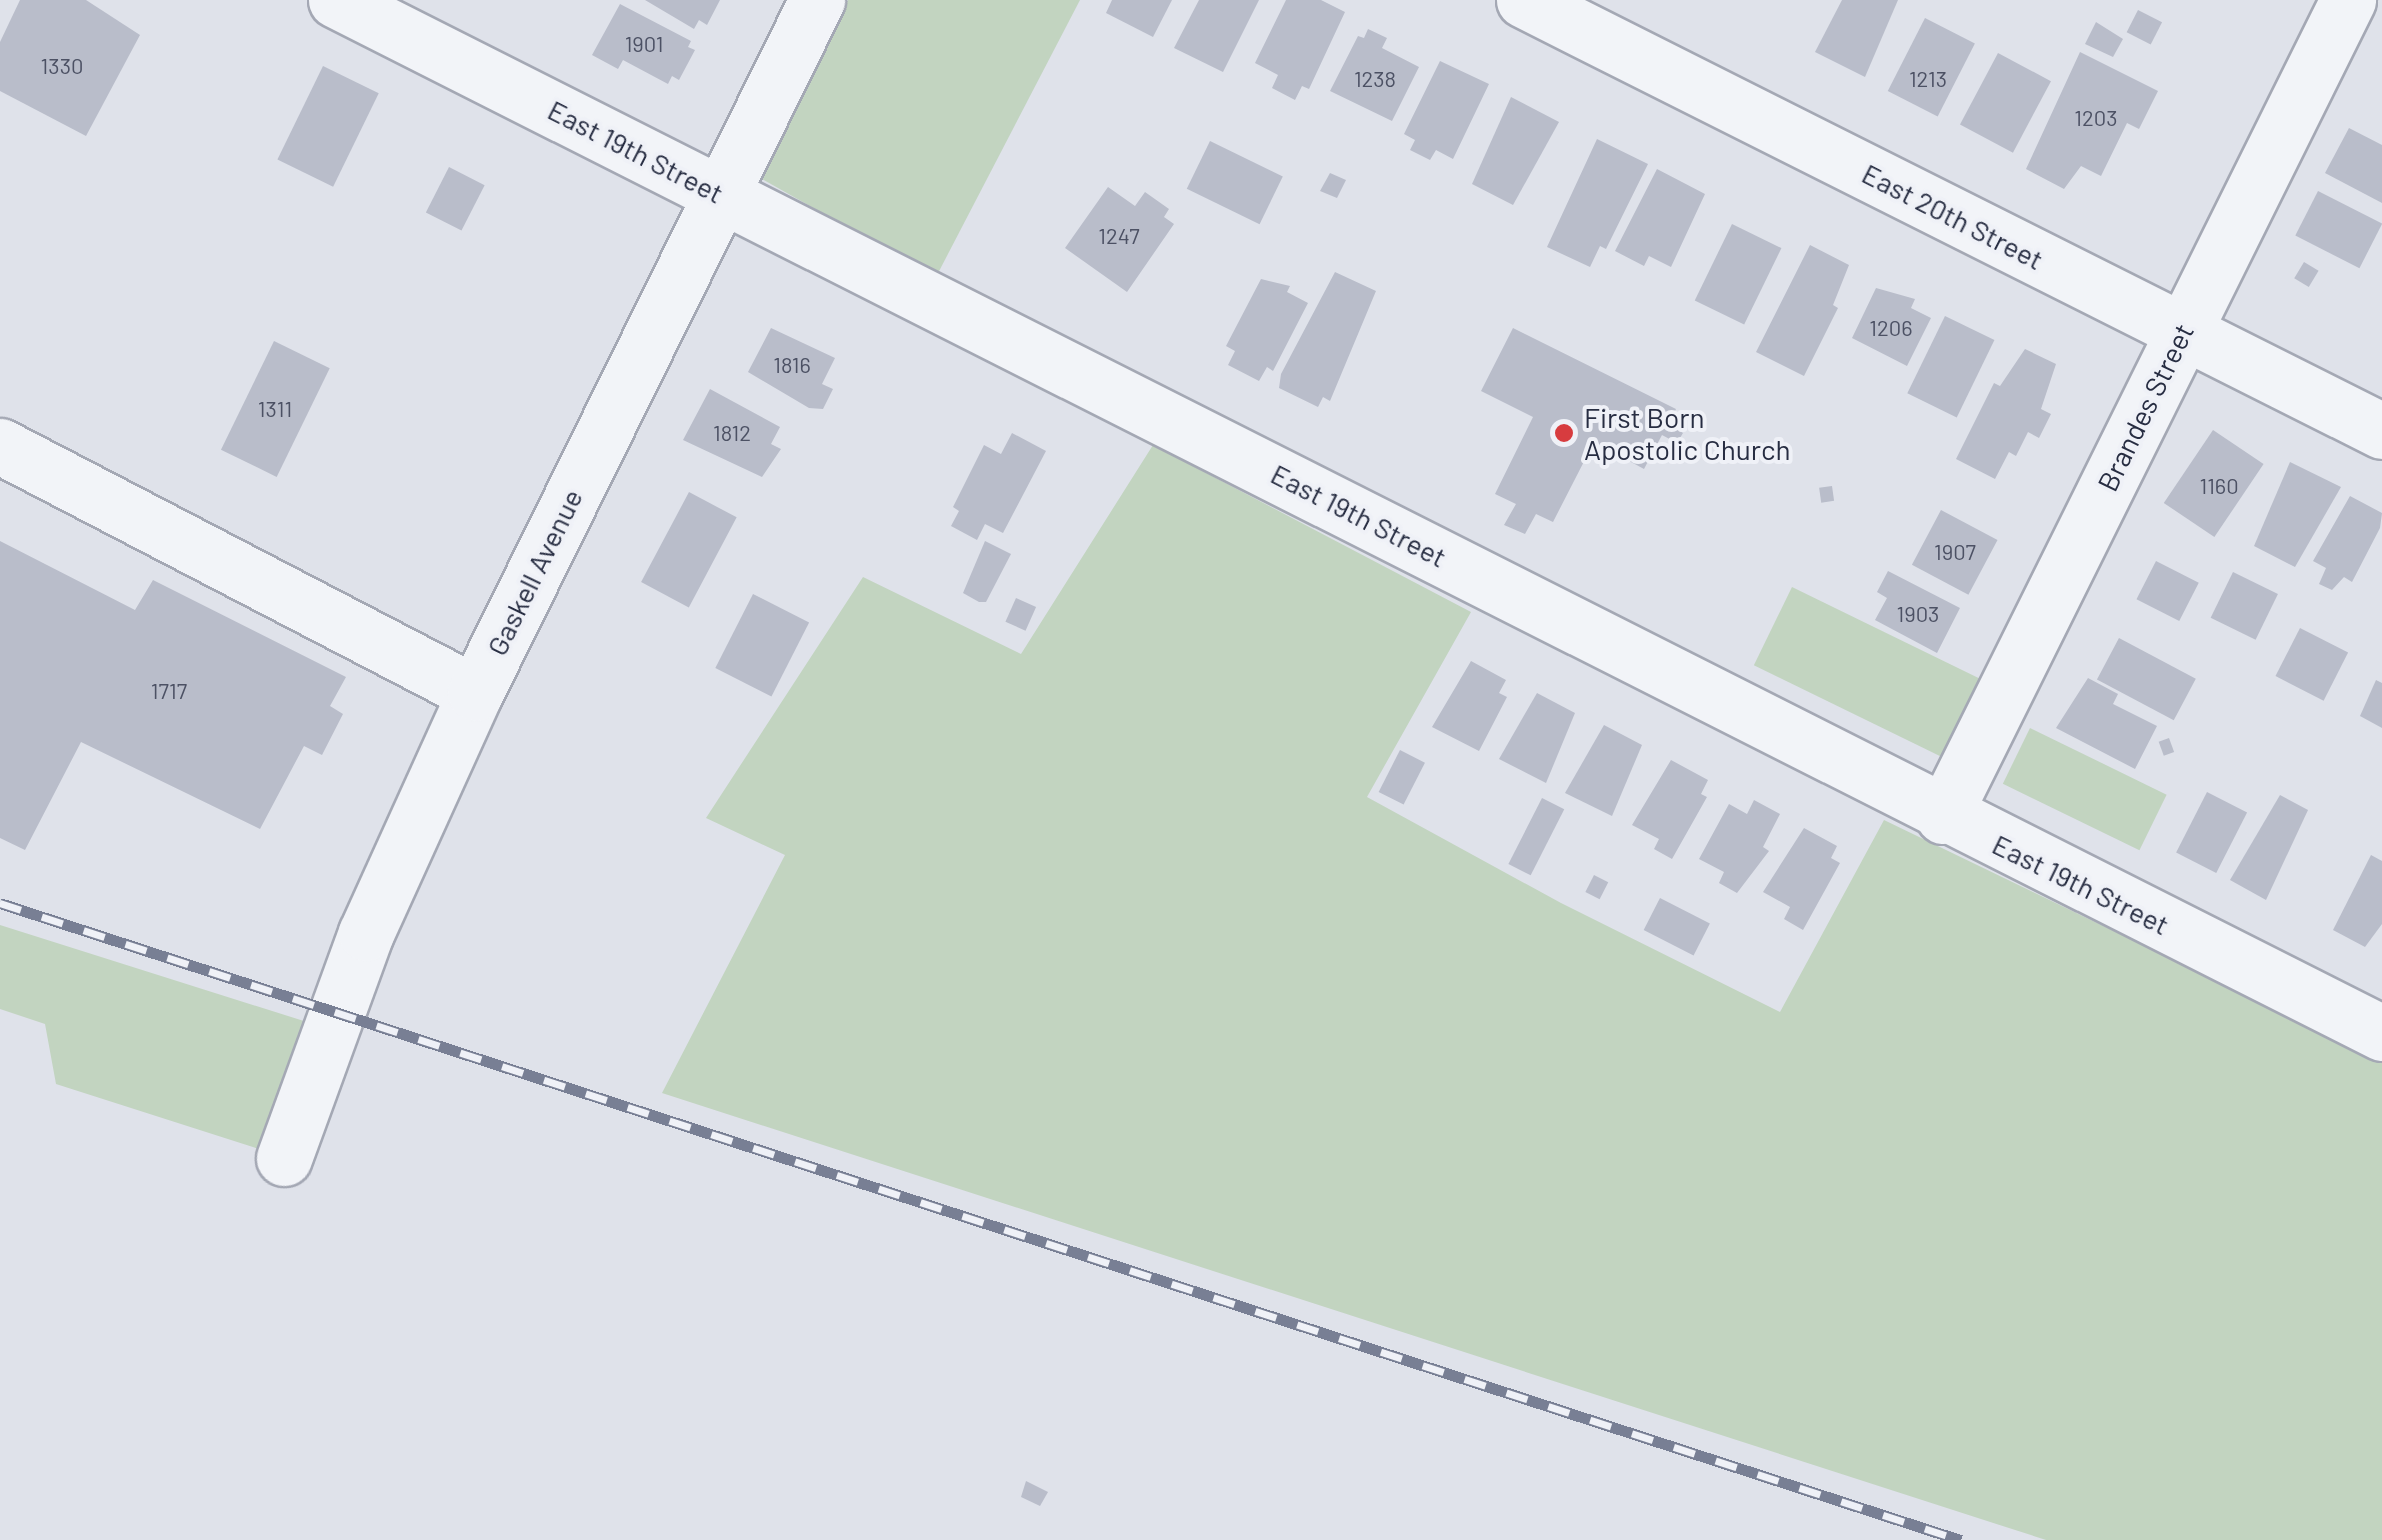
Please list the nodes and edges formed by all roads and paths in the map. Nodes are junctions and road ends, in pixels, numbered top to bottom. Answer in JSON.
{"nodes":[{"id":1,"x":336,"y":0,"type":"edge"},
{"id":2,"x":818,"y":0,"type":"edge"},
{"id":3,"x":1524,"y":0,"type":"edge"},
{"id":4,"x":2348,"y":0,"type":"edge"},
{"id":5,"x":720,"y":193,"type":"junction"},
{"id":6,"x":2182,"y":332,"type":"junction"},
{"id":7,"x":2382,"y":431,"type":"edge"},
{"id":8,"x":0,"y":446,"type":"edge"},
{"id":9,"x":474,"y":693,"type":"junction"},
{"id":10,"x":1943,"y":816,"type":"junction"},
{"id":11,"x":2382,"y":1034,"type":"edge"},
{"id":12,"x":284,"y":1158,"type":"dead end"}],
"edges":[{"from":1,"to":5,"type":"street","name":"East 19th Street"},
{"from":2,"to":5,"type":"street","name":"Gaskell Avenue"},
{"from":3,"to":6,"type":"street","name":"East 20th Street"},
{"from":4,"to":6,"type":"street","name":"Brandes Street"},
{"from":5,"to":9,"type":"street","name":"Gaskell Avenue"},
{"from":5,"to":10,"type":"street","name":"East 19th Street"},
{"from":6,"to":7,"type":"street","name":"East 20th Street"},
{"from":6,"to":10,"type":"street","name":"Brandes Street"},
{"from":8,"to":9,"type":"street"},
{"from":9,"to":12,"type":"street","name":"Gaskell Avenue"},
{"from":10,"to":11,"type":"street","name":"East 19th Street"}]}
